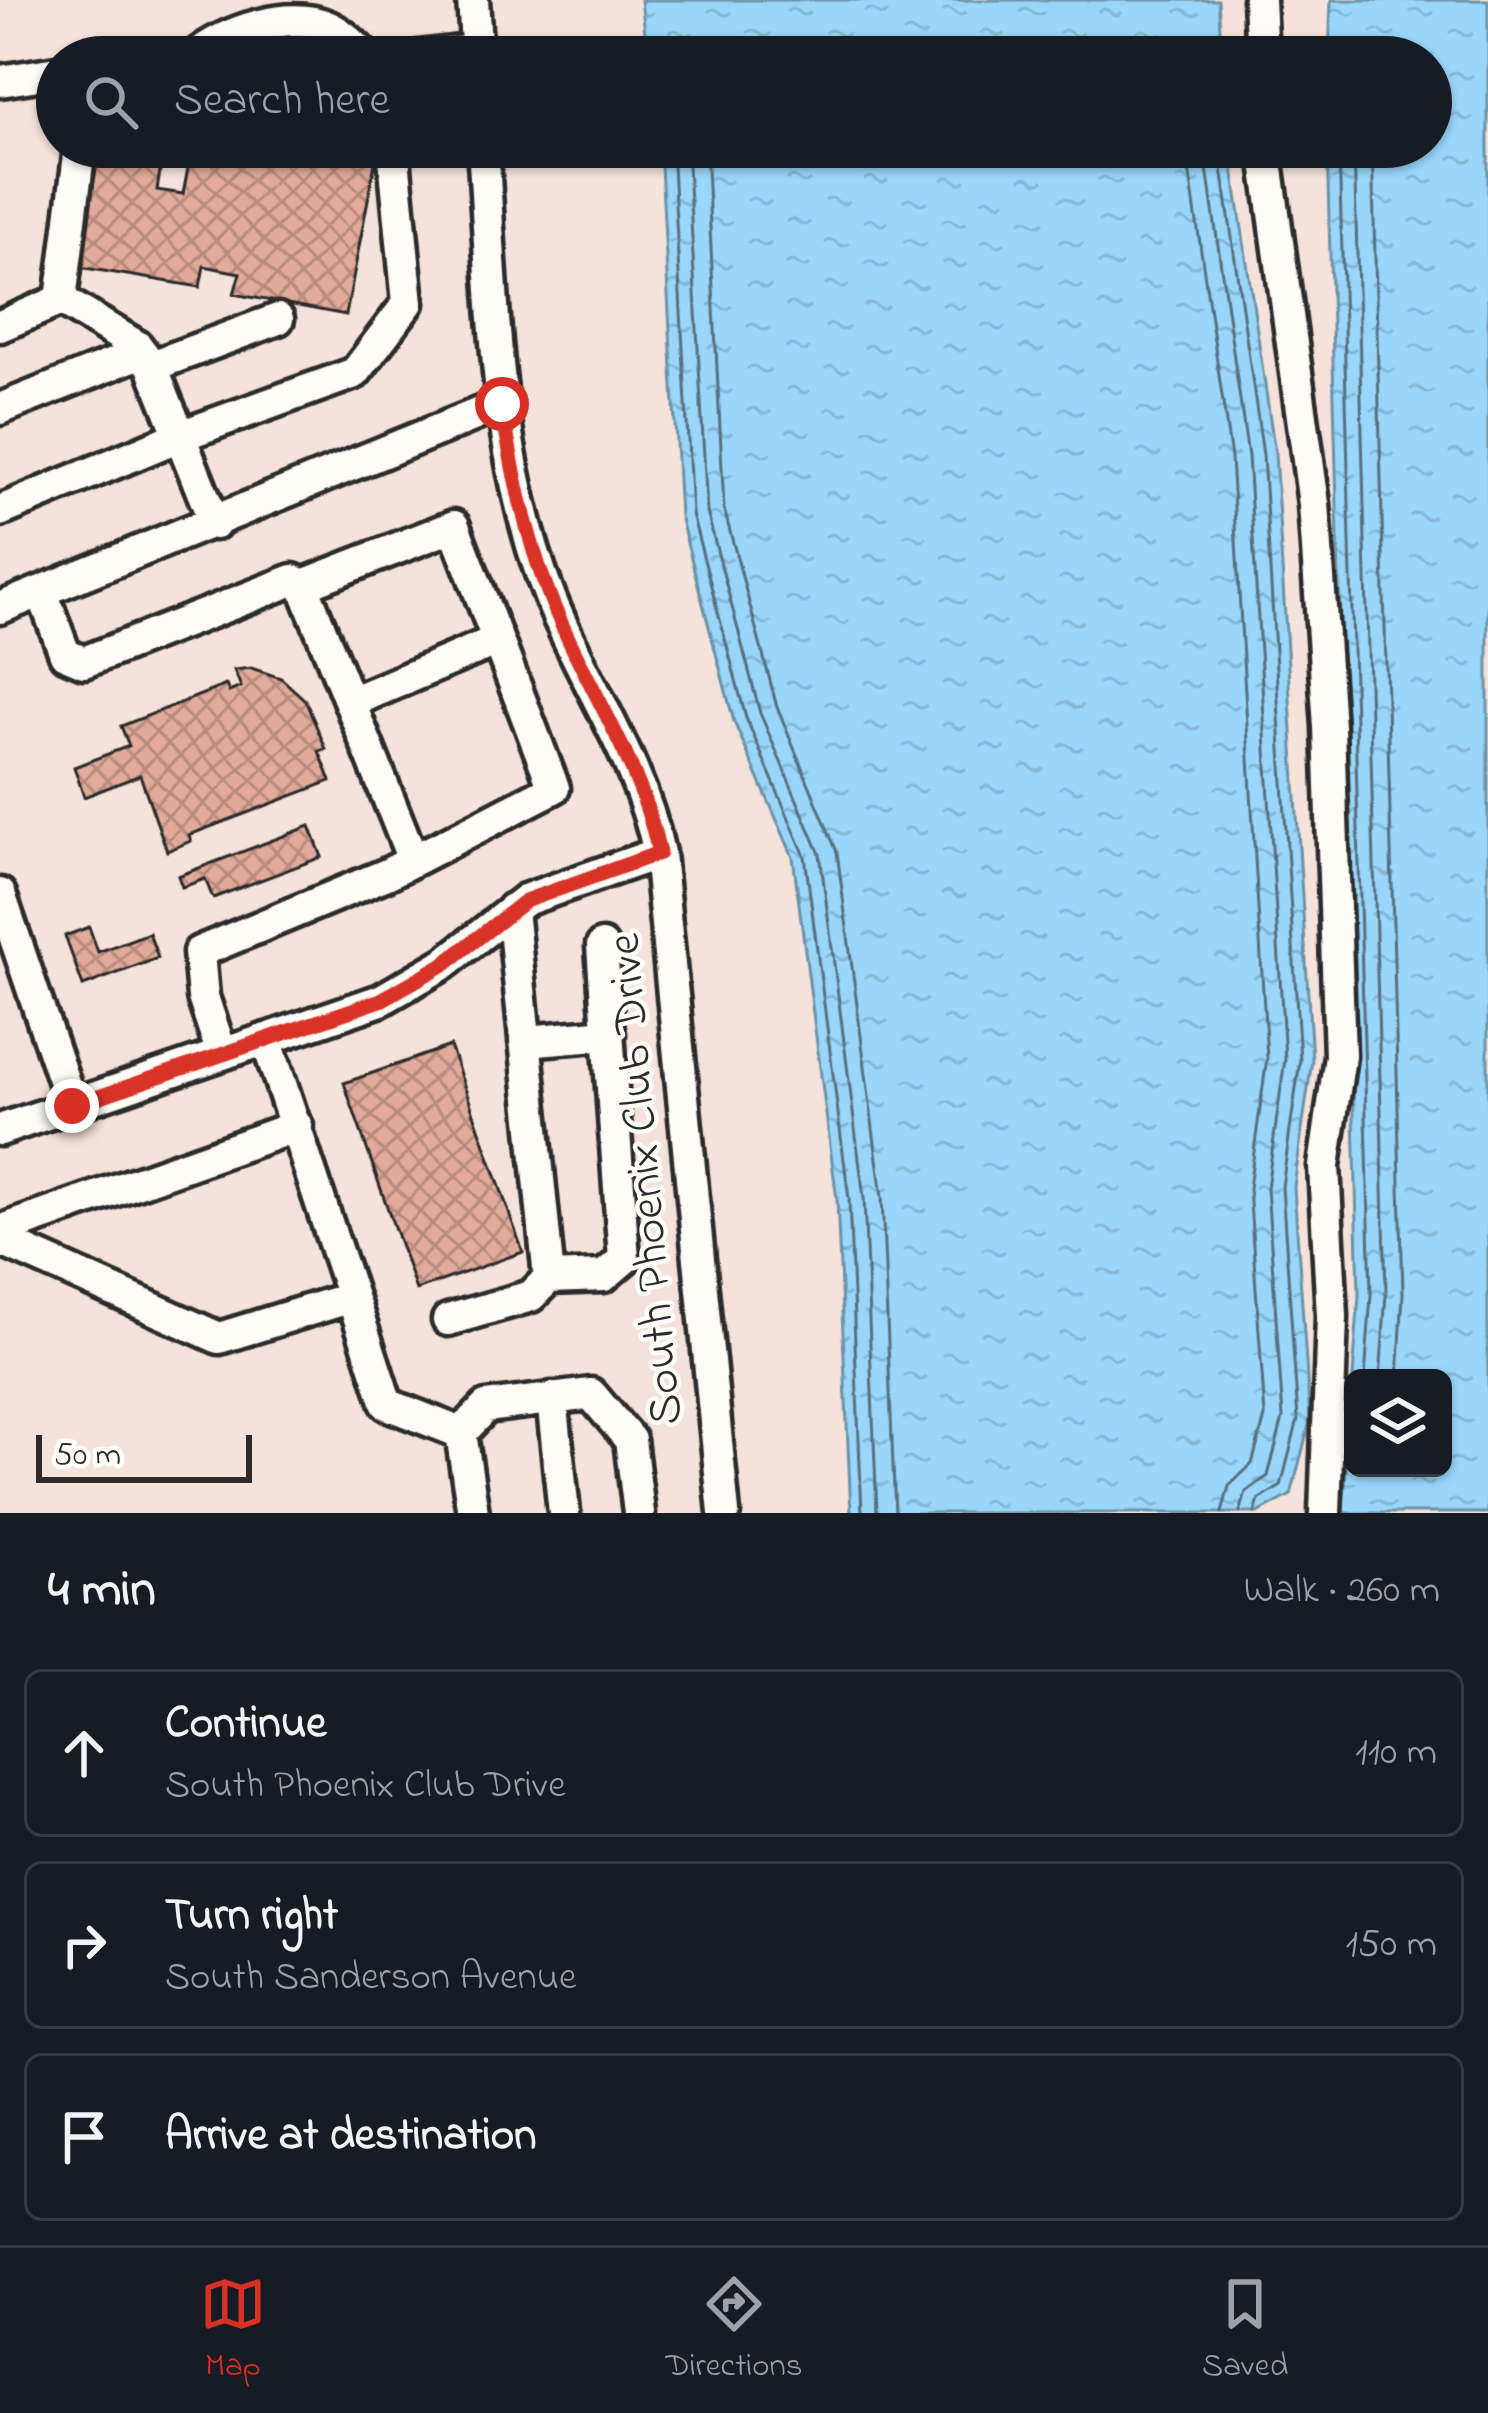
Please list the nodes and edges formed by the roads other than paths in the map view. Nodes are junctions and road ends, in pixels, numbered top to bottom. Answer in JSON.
{"nodes":[{"id":1,"x":473,"y":0,"type":"edge"},
{"id":2,"x":1259,"y":0,"type":"edge"},
{"id":3,"x":228,"y":36,"type":"edge"},
{"id":4,"x":339,"y":36,"type":"edge"},
{"id":5,"x":476,"y":36,"type":"edge"},
{"id":6,"x":1261,"y":36,"type":"edge"},
{"id":7,"x":36,"y":76,"type":"edge"},
{"id":8,"x":0,"y":82,"type":"edge"},
{"id":9,"x":78,"y":168,"type":"edge"},
{"id":10,"x":395,"y":168,"type":"edge"},
{"id":11,"x":485,"y":168,"type":"edge"},
{"id":12,"x":1268,"y":168,"type":"edge"},
{"id":13,"x":62,"y":300,"type":"junction"},
{"id":14,"x":278,"y":319,"type":"dead end"},
{"id":15,"x":0,"y":326,"type":"edge"},
{"id":16,"x":146,"y":360,"type":"junction"},
{"id":17,"x":502,"y":404,"type":"junction"},
{"id":18,"x":0,"y":410,"type":"edge"},
{"id":19,"x":177,"y":437,"type":"junction"},
{"id":20,"x":0,"y":511,"type":"edge"},
{"id":21,"x":215,"y":524,"type":"junction"},
{"id":22,"x":302,"y":585,"type":"junction"},
{"id":23,"x":42,"y":592,"type":"junction"},
{"id":24,"x":0,"y":608,"type":"edge"},
{"id":25,"x":495,"y":641,"type":"junction"},
{"id":26,"x":353,"y":701,"type":"junction"},
{"id":27,"x":659,"y":853,"type":"junction"},
{"id":28,"x":413,"y":860,"type":"junction"},
{"id":29,"x":0,"y":894,"type":"edge"},
{"id":30,"x":512,"y":909,"type":"junction"},
{"id":31,"x":602,"y":946,"type":"dead end"},
{"id":32,"x":609,"y":1034,"type":"junction"},
{"id":33,"x":266,"y":1040,"type":"junction"},
{"id":34,"x":525,"y":1041,"type":"junction"},
{"id":35,"x":222,"y":1054,"type":"junction"},
{"id":36,"x":72,"y":1106,"type":"junction"},
{"id":37,"x":297,"y":1126,"type":"junction"},
{"id":38,"x":0,"y":1130,"type":"edge"},
{"id":39,"x":0,"y":1231,"type":"edge"},
{"id":40,"x":0,"y":1240,"type":"edge"},
{"id":41,"x":549,"y":1278,"type":"junction"},
{"id":42,"x":352,"y":1297,"type":"junction"},
{"id":43,"x":448,"y":1320,"type":"dead end"},
{"id":44,"x":552,"y":1398,"type":"junction"},
{"id":45,"x":460,"y":1433,"type":"junction"},
{"id":46,"x":473,"y":1513,"type":"edge"},
{"id":47,"x":564,"y":1513,"type":"edge"},
{"id":48,"x":639,"y":1513,"type":"edge"},
{"id":49,"x":724,"y":1513,"type":"edge"},
{"id":50,"x":1324,"y":1513,"type":"edge"}],
"edges":[{"from":1,"to":5,"type":"street"},
{"from":2,"to":6,"type":"street"},
{"from":3,"to":4,"type":"street"},
{"from":7,"to":8,"type":"street"},
{"from":9,"to":13,"type":"street"},
{"from":10,"to":19,"type":"street"},
{"from":11,"to":17,"type":"street","name":"South Phoenix Club Drive"},
{"from":12,"to":50,"type":"street"},
{"from":13,"to":15,"type":"street"},
{"from":13,"to":16,"type":"street"},
{"from":14,"to":16,"type":"street"},
{"from":16,"to":18,"type":"street"},
{"from":16,"to":19,"type":"street"},
{"from":17,"to":21,"type":"street"},
{"from":17,"to":27,"type":"street","name":"South Phoenix Club Drive"},
{"from":19,"to":20,"type":"street"},
{"from":19,"to":21,"type":"street"},
{"from":21,"to":23,"type":"street"},
{"from":22,"to":23,"type":"street"},
{"from":22,"to":25,"type":"street"},
{"from":22,"to":26,"type":"street"},
{"from":23,"to":24,"type":"street"},
{"from":25,"to":26,"type":"street"},
{"from":25,"to":28,"type":"street"},
{"from":26,"to":28,"type":"street"},
{"from":27,"to":30,"type":"street"},
{"from":27,"to":49,"type":"street","name":"South Phoenix Club Drive"},
{"from":28,"to":35,"type":"street"},
{"from":29,"to":36,"type":"street"},
{"from":30,"to":33,"type":"street"},
{"from":30,"to":34,"type":"street"},
{"from":31,"to":32,"type":"street"},
{"from":32,"to":34,"type":"street"},
{"from":32,"to":41,"type":"street"},
{"from":33,"to":35,"type":"street"},
{"from":33,"to":37,"type":"street"},
{"from":34,"to":41,"type":"street"},
{"from":35,"to":36,"type":"street"},
{"from":36,"to":38,"type":"street"},
{"from":37,"to":39,"type":"street"},
{"from":37,"to":42,"type":"street"},
{"from":40,"to":42,"type":"street"},
{"from":41,"to":43,"type":"street"},
{"from":42,"to":45,"type":"street"},
{"from":44,"to":45,"type":"street"},
{"from":44,"to":47,"type":"street"},
{"from":44,"to":48,"type":"street"},
{"from":45,"to":46,"type":"street"}]}
